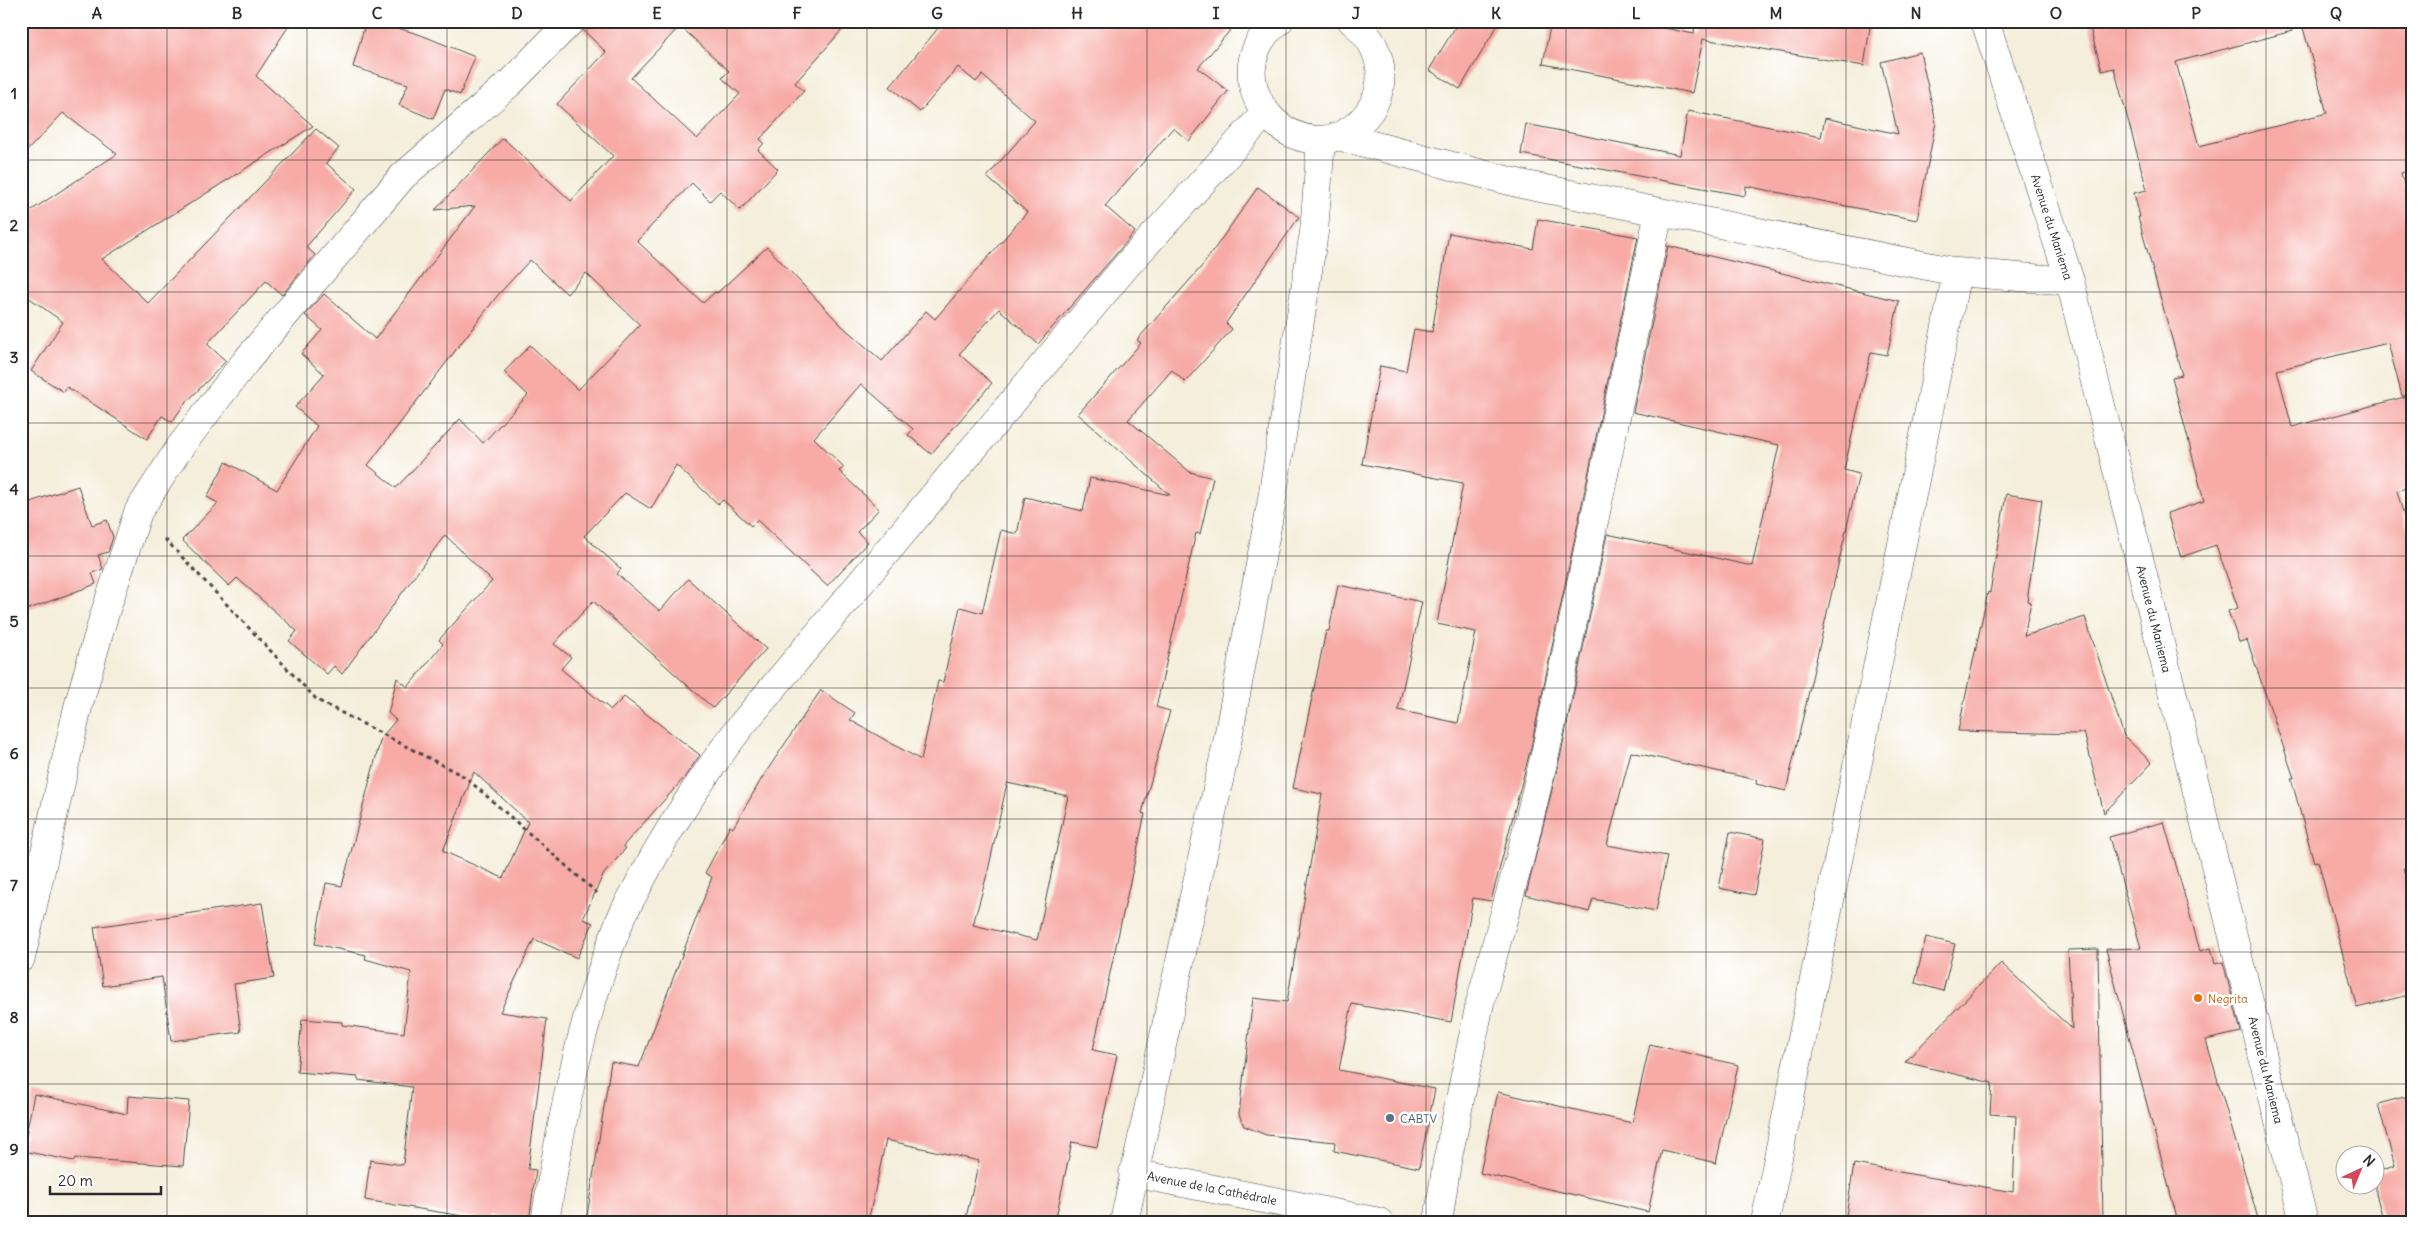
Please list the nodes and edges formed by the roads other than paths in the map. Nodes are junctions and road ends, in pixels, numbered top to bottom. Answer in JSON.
{"nodes":[{"id":1,"x":571,"y":21,"type":"edge"},
{"id":2,"x":1279,"y":21,"type":"edge"},
{"id":3,"x":1352,"y":21,"type":"edge"},
{"id":4,"x":1985,"y":21,"type":"edge"},
{"id":5,"x":1266,"y":112,"type":"junction"},
{"id":6,"x":1330,"y":138,"type":"junction"},
{"id":7,"x":1659,"y":212,"type":"junction"},
{"id":8,"x":1956,"y":272,"type":"junction"},
{"id":9,"x":2070,"y":281,"type":"junction"},
{"id":10,"x":21,"y":958,"type":"edge"},
{"id":11,"x":1134,"y":1173,"type":"junction"},
{"id":12,"x":545,"y":1222,"type":"edge"},
{"id":13,"x":1124,"y":1222,"type":"edge"},
{"id":14,"x":1379,"y":1222,"type":"edge"},
{"id":15,"x":1438,"y":1222,"type":"edge"},
{"id":16,"x":1765,"y":1222,"type":"edge"},
{"id":17,"x":2304,"y":1222,"type":"edge"}],
"edges":[{"from":1,"to":10,"type":"street"},
{"from":2,"to":5,"type":"street"},
{"from":3,"to":6,"type":"street"},
{"from":4,"to":9,"type":"street","name":"Avenue du Maniema"},
{"from":5,"to":6,"type":"street"},
{"from":5,"to":12,"type":"street"},
{"from":6,"to":7,"type":"street"},
{"from":6,"to":11,"type":"street"},
{"from":7,"to":8,"type":"street"},
{"from":7,"to":15,"type":"street"},
{"from":8,"to":9,"type":"street"},
{"from":8,"to":16,"type":"street"},
{"from":9,"to":17,"type":"street","name":"Avenue du Maniema"},
{"from":11,"to":13,"type":"street"},
{"from":11,"to":14,"type":"street","name":"Avenue de la Cathédrale"}]}
